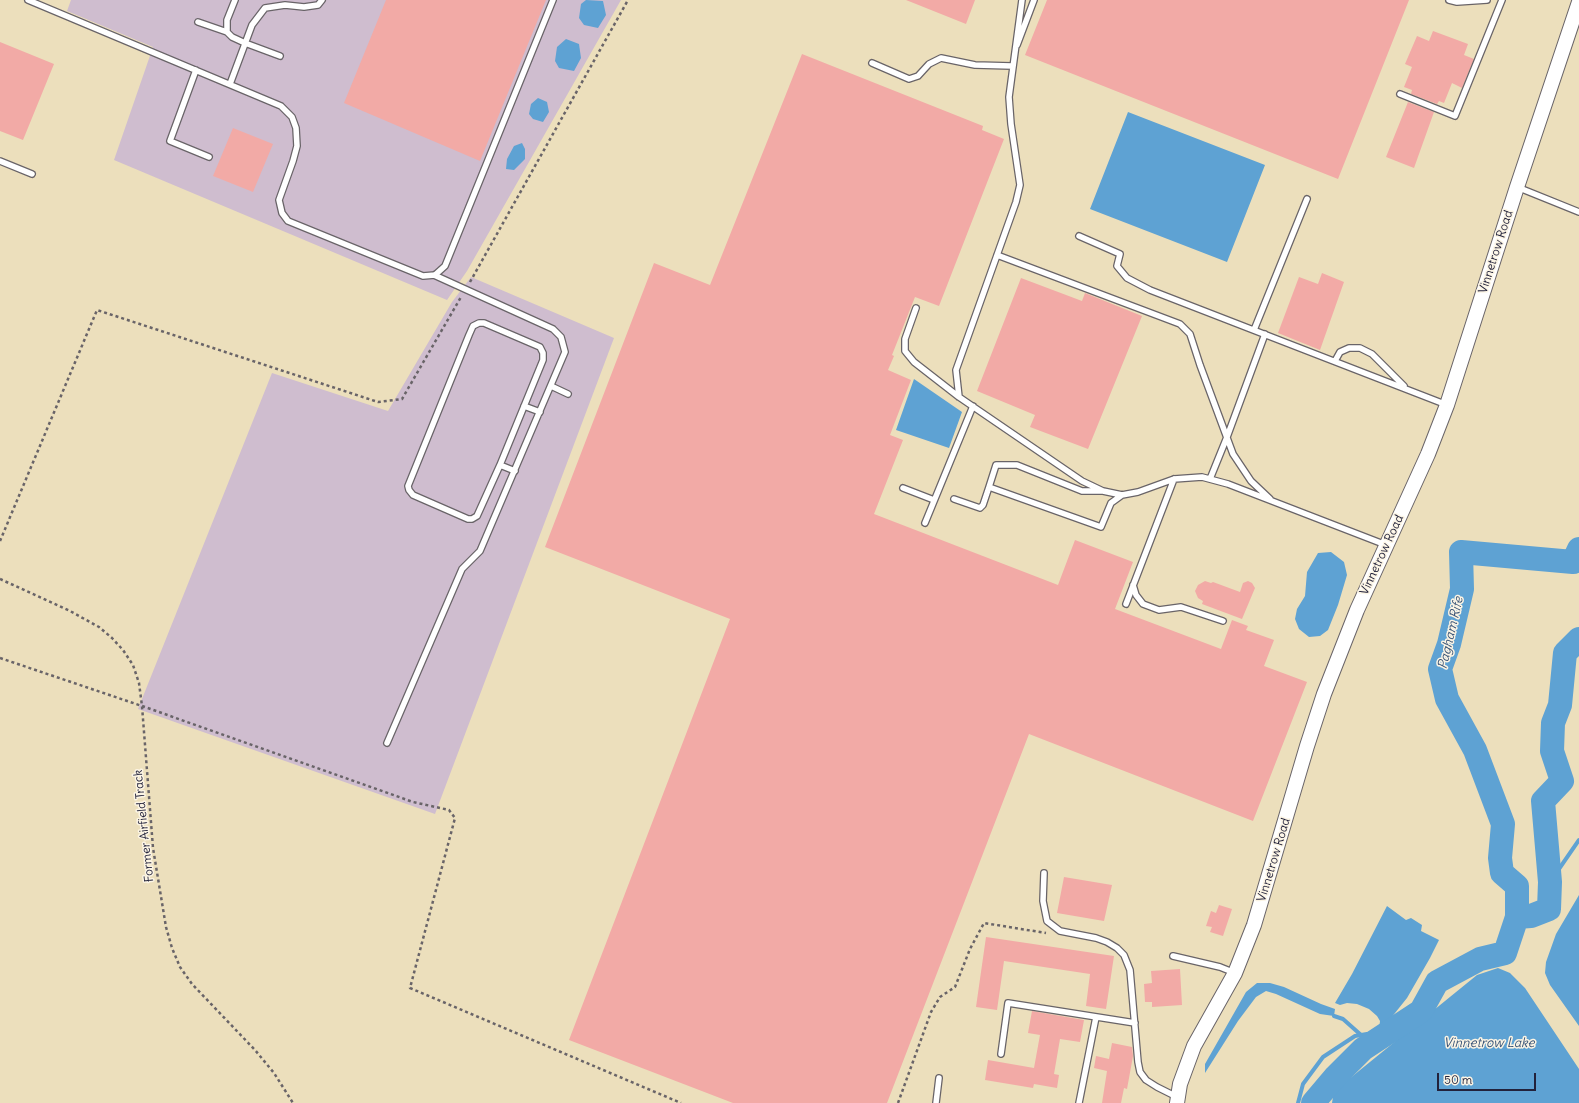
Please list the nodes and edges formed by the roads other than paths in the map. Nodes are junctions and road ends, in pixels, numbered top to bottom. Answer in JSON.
{"nodes":[{"id":1,"x":28,"y":0,"type":"edge"},
{"id":2,"x":235,"y":0,"type":"edge"},
{"id":3,"x":322,"y":0,"type":"edge"},
{"id":4,"x":553,"y":0,"type":"edge"},
{"id":5,"x":1022,"y":0,"type":"edge"},
{"id":6,"x":1034,"y":0,"type":"edge"},
{"id":7,"x":1449,"y":0,"type":"edge"},
{"id":8,"x":1487,"y":0,"type":"edge"},
{"id":9,"x":1502,"y":0,"type":"edge"},
{"id":10,"x":1579,"y":2,"type":"edge"},
{"id":11,"x":198,"y":22,"type":"dead end"},
{"id":12,"x":227,"y":32,"type":"junction"},
{"id":13,"x":245,"y":43,"type":"junction"},
{"id":14,"x":280,"y":56,"type":"dead end"},
{"id":15,"x":1013,"y":57,"type":"junction"},
{"id":16,"x":872,"y":63,"type":"dead end"},
{"id":17,"x":1012,"y":66,"type":"junction"},
{"id":18,"x":196,"y":70,"type":"junction"},
{"id":19,"x":230,"y":84,"type":"junction"},
{"id":20,"x":1400,"y":94,"type":"dead end"},
{"id":21,"x":209,"y":157,"type":"dead end"},
{"id":22,"x":0,"y":161,"type":"edge"},
{"id":23,"x":32,"y":174,"type":"dead end"},
{"id":24,"x":1517,"y":187,"type":"junction"},
{"id":25,"x":1307,"y":199,"type":"dead end"},
{"id":26,"x":1579,"y":212,"type":"edge"},
{"id":27,"x":1079,"y":236,"type":"dead end"},
{"id":28,"x":997,"y":255,"type":"junction"},
{"id":29,"x":434,"y":275,"type":"junction"},
{"id":30,"x":916,"y":308,"type":"dead end"},
{"id":31,"x":1254,"y":330,"type":"junction"},
{"id":32,"x":1265,"y":334,"type":"junction"},
{"id":33,"x":1335,"y":361,"type":"junction"},
{"id":34,"x":551,"y":386,"type":"junction"},
{"id":35,"x":1405,"y":388,"type":"junction"},
{"id":36,"x":568,"y":394,"type":"dead end"},
{"id":37,"x":959,"y":397,"type":"junction"},
{"id":38,"x":1447,"y":405,"type":"junction"},
{"id":39,"x":524,"y":406,"type":"junction"},
{"id":40,"x":973,"y":406,"type":"junction"},
{"id":41,"x":540,"y":412,"type":"junction"},
{"id":42,"x":1227,"y":437,"type":"junction"},
{"id":43,"x":500,"y":465,"type":"junction"},
{"id":44,"x":514,"y":471,"type":"junction"},
{"id":45,"x":1174,"y":479,"type":"junction"},
{"id":46,"x":1210,"y":479,"type":"junction"},
{"id":47,"x":989,"y":487,"type":"junction"},
{"id":48,"x":903,"y":488,"type":"dead end"},
{"id":49,"x":1104,"y":490,"type":"junction"},
{"id":50,"x":1122,"y":495,"type":"junction"},
{"id":51,"x":954,"y":499,"type":"dead end"},
{"id":52,"x":934,"y":500,"type":"junction"},
{"id":53,"x":1272,"y":501,"type":"junction"},
{"id":54,"x":925,"y":524,"type":"dead end"},
{"id":55,"x":1386,"y":546,"type":"junction"},
{"id":56,"x":1133,"y":585,"type":"junction"},
{"id":57,"x":1126,"y":604,"type":"dead end"},
{"id":58,"x":1223,"y":621,"type":"dead end"},
{"id":59,"x":387,"y":743,"type":"dead end"},
{"id":60,"x":1044,"y":873,"type":"dead end"},
{"id":61,"x":1173,"y":956,"type":"dead end"},
{"id":62,"x":1235,"y":973,"type":"junction"},
{"id":63,"x":1096,"y":1017,"type":"junction"},
{"id":64,"x":1135,"y":1023,"type":"junction"},
{"id":65,"x":1001,"y":1054,"type":"dead end"},
{"id":66,"x":939,"y":1078,"type":"dead end"},
{"id":67,"x":1177,"y":1100,"type":"edge"},
{"id":68,"x":936,"y":1103,"type":"edge"},
{"id":69,"x":1079,"y":1103,"type":"edge"}],
"edges":[{"from":1,"to":18,"type":"lane"},
{"from":2,"to":12,"type":"lane"},
{"from":3,"to":13,"type":"lane"},
{"from":4,"to":29,"type":"lane"},
{"from":5,"to":15,"type":"lane"},
{"from":6,"to":15,"type":"lane"},
{"from":7,"to":8,"type":"lane"},
{"from":9,"to":20,"type":"lane"},
{"from":10,"to":24,"type":"street","name":"Vinnetrow Road"},
{"from":11,"to":12,"type":"lane"},
{"from":12,"to":13,"type":"lane"},
{"from":13,"to":14,"type":"lane"},
{"from":13,"to":19,"type":"lane"},
{"from":15,"to":17,"type":"lane"},
{"from":16,"to":17,"type":"lane"},
{"from":17,"to":28,"type":"lane"},
{"from":18,"to":19,"type":"lane"},
{"from":18,"to":21,"type":"lane"},
{"from":19,"to":29,"type":"lane"},
{"from":22,"to":23,"type":"lane"},
{"from":24,"to":26,"type":"lane"},
{"from":24,"to":38,"type":"street","name":"Vinnetrow Road"},
{"from":25,"to":31,"type":"lane"},
{"from":27,"to":31,"type":"lane"},
{"from":28,"to":37,"type":"lane"},
{"from":28,"to":42,"type":"lane"},
{"from":29,"to":34,"type":"lane"},
{"from":30,"to":37,"type":"lane"},
{"from":31,"to":32,"type":"lane"},
{"from":32,"to":33,"type":"lane"},
{"from":32,"to":42,"type":"lane"},
{"from":33,"to":35,"type":"lane"},
{"from":33,"to":35,"type":"lane"},
{"from":34,"to":36,"type":"lane"},
{"from":34,"to":41,"type":"lane"},
{"from":35,"to":38,"type":"lane"},
{"from":37,"to":40,"type":"lane"},
{"from":38,"to":55,"type":"street","name":"Vinnetrow Road"},
{"from":39,"to":41,"type":"lane"},
{"from":39,"to":43,"type":"lane"},
{"from":39,"to":43,"type":"lane"},
{"from":40,"to":49,"type":"lane"},
{"from":40,"to":52,"type":"lane"},
{"from":41,"to":44,"type":"lane"},
{"from":42,"to":46,"type":"lane"},
{"from":42,"to":53,"type":"lane"},
{"from":43,"to":44,"type":"lane"},
{"from":44,"to":59,"type":"lane"},
{"from":45,"to":46,"type":"lane"},
{"from":45,"to":50,"type":"lane"},
{"from":45,"to":56,"type":"lane"},
{"from":46,"to":53,"type":"lane"},
{"from":47,"to":49,"type":"lane"},
{"from":47,"to":50,"type":"lane"},
{"from":47,"to":51,"type":"lane"},
{"from":48,"to":52,"type":"lane"},
{"from":49,"to":50,"type":"lane"},
{"from":52,"to":54,"type":"lane"},
{"from":53,"to":55,"type":"lane"},
{"from":55,"to":62,"type":"street","name":"Vinnetrow Road"},
{"from":56,"to":57,"type":"lane"},
{"from":56,"to":58,"type":"lane"},
{"from":60,"to":64,"type":"lane"},
{"from":61,"to":62,"type":"lane"},
{"from":62,"to":67,"type":"street","name":"Vinnetrow Road"},
{"from":63,"to":64,"type":"lane"},
{"from":63,"to":65,"type":"lane"},
{"from":63,"to":69,"type":"lane"},
{"from":64,"to":67,"type":"lane"},
{"from":66,"to":68,"type":"lane"}]}
